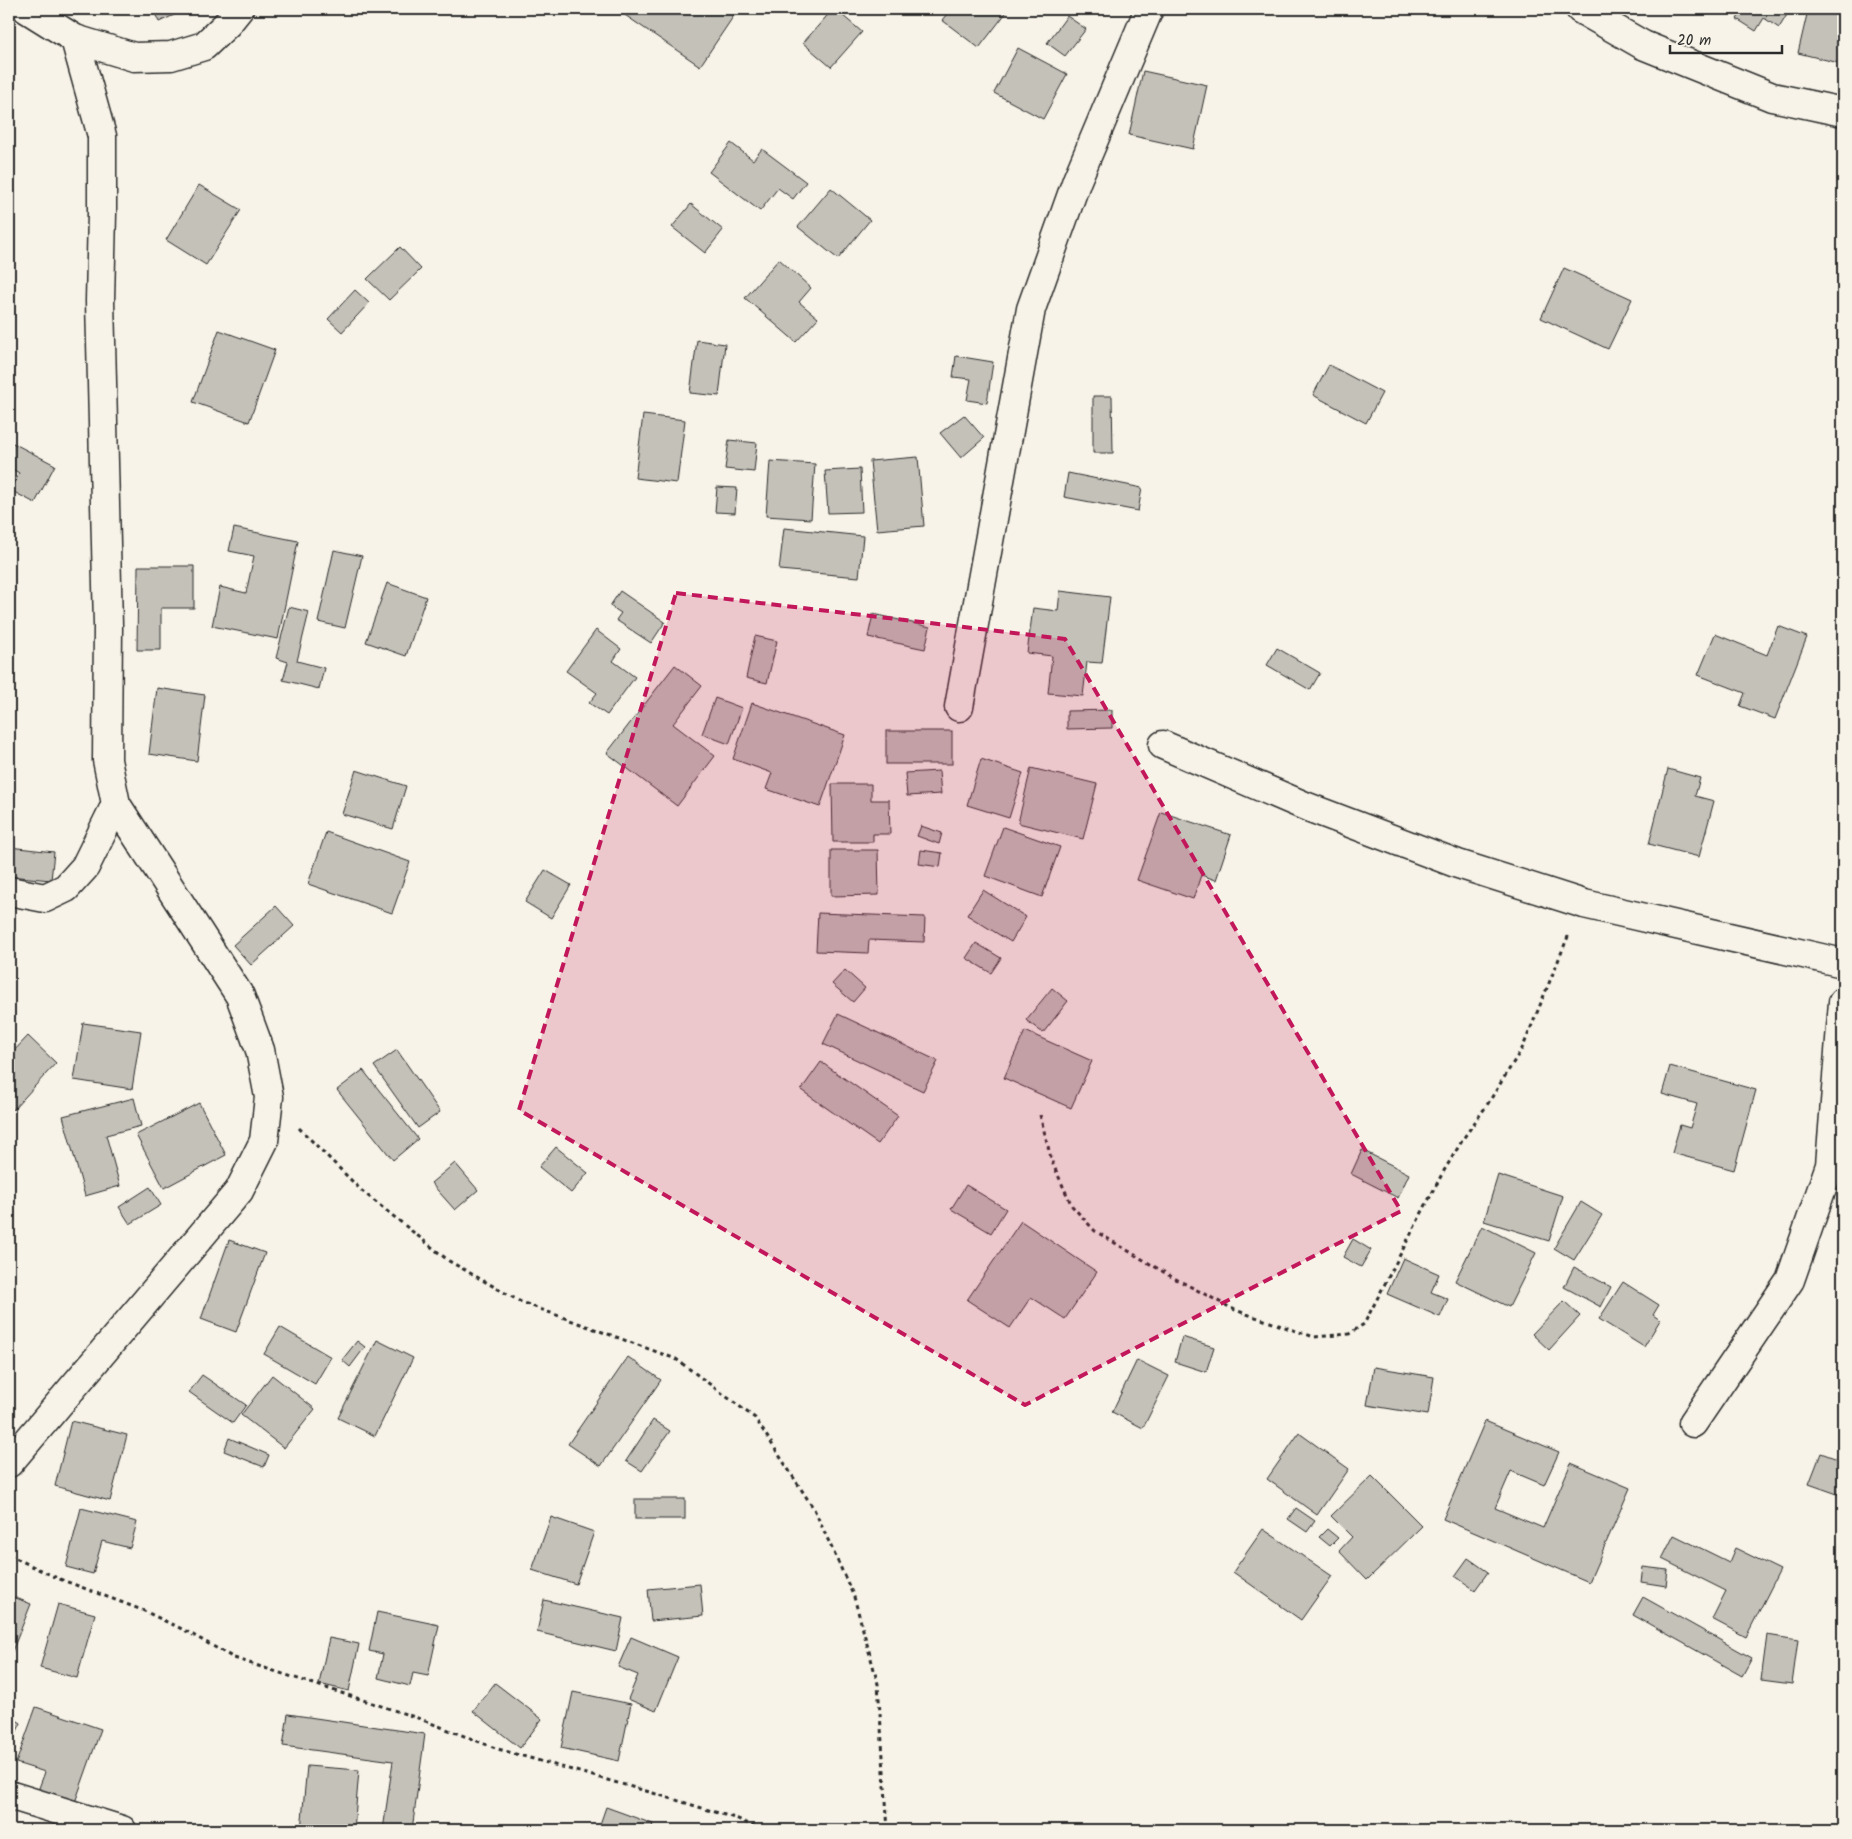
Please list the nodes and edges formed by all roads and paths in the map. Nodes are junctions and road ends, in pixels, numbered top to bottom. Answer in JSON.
{"nodes":[{"id":1,"x":27,"y":9,"type":"edge"},
{"id":2,"x":239,"y":9,"type":"edge"},
{"id":3,"x":1149,"y":9,"type":"edge"},
{"id":4,"x":1580,"y":9,"type":"edge"},
{"id":5,"x":75,"y":39,"type":"junction"},
{"id":6,"x":1843,"y":112,"type":"edge"},
{"id":7,"x":959,"y":707,"type":"dead end"},
{"id":8,"x":1163,"y":745,"type":"dead end"},
{"id":9,"x":116,"y":804,"type":"junction"},
{"id":10,"x":9,"y":891,"type":"edge"},
{"id":11,"x":1584,"y":904,"type":"junction"},
{"id":12,"x":1843,"y":963,"type":"edge"},
{"id":13,"x":1843,"y":1002,"type":"edge"},
{"id":14,"x":269,"y":1097,"type":"junction"},
{"id":15,"x":1040,"y":1115,"type":"dead end"},
{"id":16,"x":1693,"y":1423,"type":"dead end"},
{"id":17,"x":9,"y":1464,"type":"edge"},
{"id":18,"x":9,"y":1555,"type":"edge"},
{"id":19,"x":9,"y":1795,"type":"edge"},
{"id":20,"x":122,"y":1830,"type":"edge"},
{"id":21,"x":762,"y":1830,"type":"edge"},
{"id":22,"x":888,"y":1830,"type":"edge"}],
"edges":[{"from":1,"to":5,"type":"street"},
{"from":2,"to":5,"type":"street"},
{"from":3,"to":7,"type":"street"},
{"from":4,"to":6,"type":"street"},
{"from":5,"to":9,"type":"street"},
{"from":8,"to":11,"type":"street"},
{"from":9,"to":10,"type":"street"},
{"from":9,"to":14,"type":"street"},
{"from":11,"to":12,"type":"street"},
{"from":11,"to":15,"type":"path"},
{"from":13,"to":16,"type":"street"},
{"from":14,"to":17,"type":"street"},
{"from":14,"to":22,"type":"path"},
{"from":18,"to":21,"type":"path"},
{"from":19,"to":20,"type":"street"}]}
